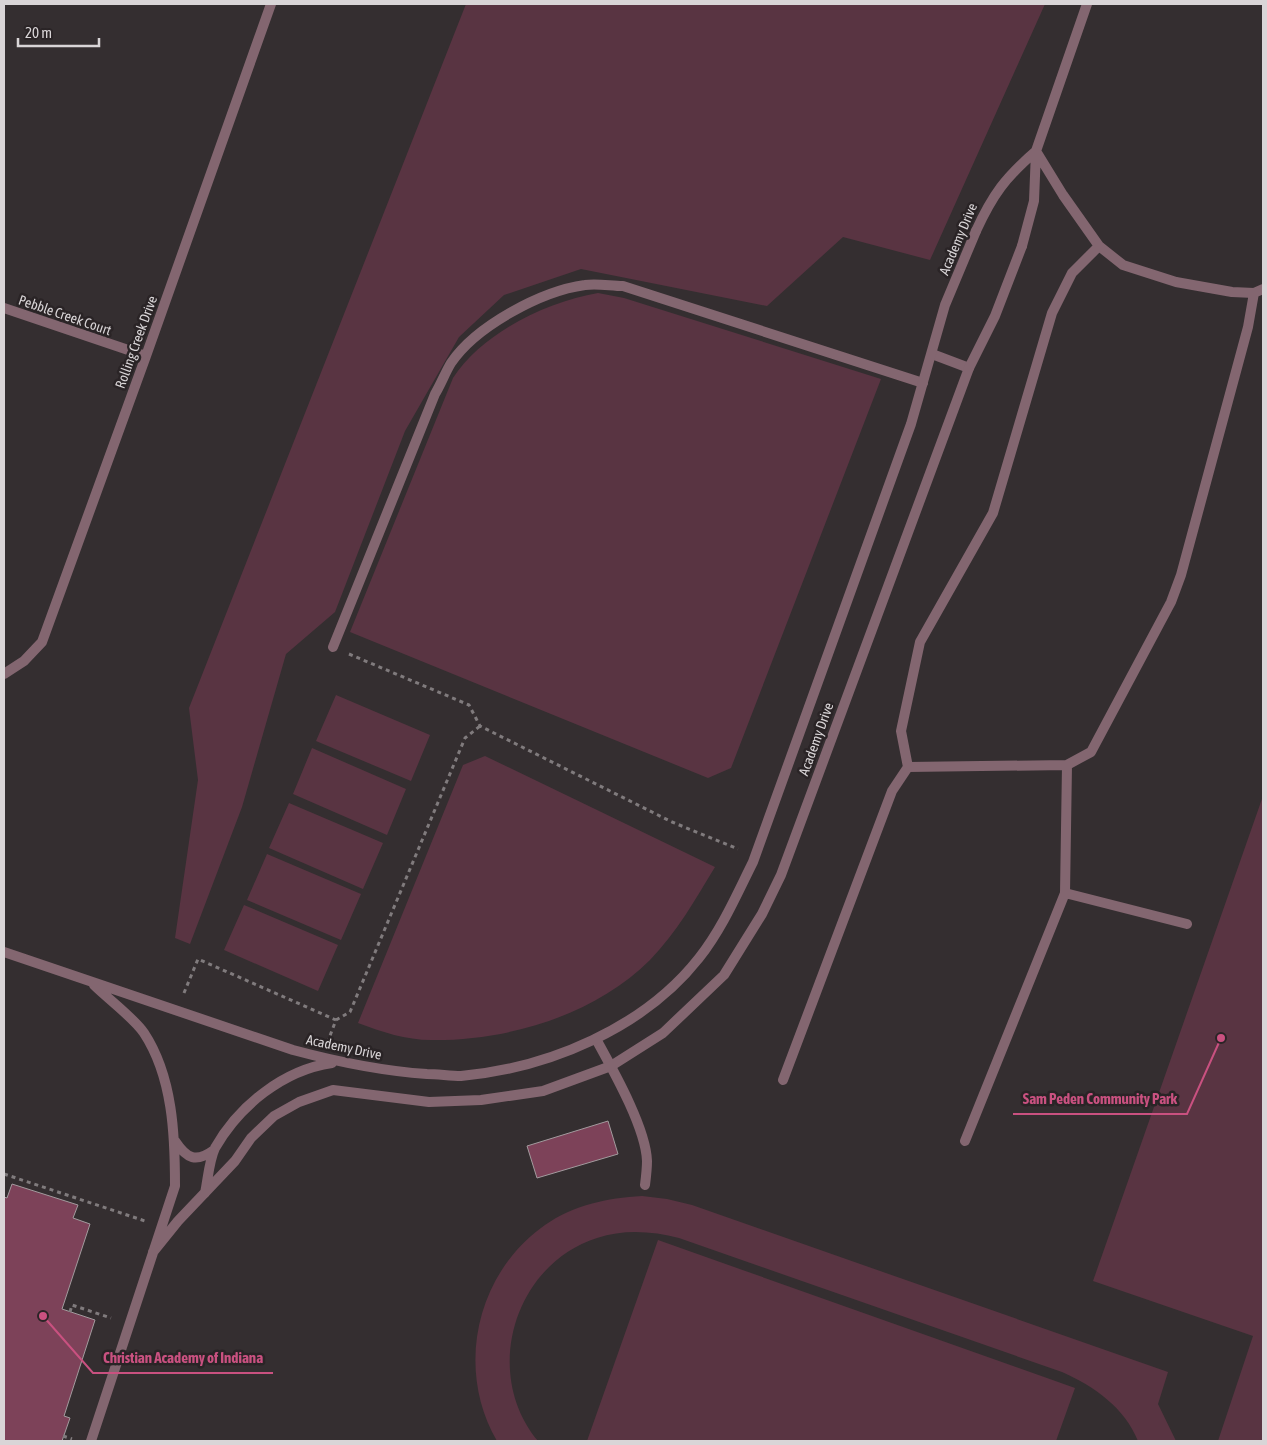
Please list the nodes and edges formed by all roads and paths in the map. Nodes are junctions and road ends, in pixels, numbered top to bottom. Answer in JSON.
{"nodes":[{"id":1,"x":271,"y":4,"type":"edge"},
{"id":2,"x":1087,"y":4,"type":"edge"},
{"id":3,"x":1036,"y":151,"type":"junction"},
{"id":4,"x":1099,"y":246,"type":"junction"},
{"id":5,"x":1259,"y":291,"type":"edge"},
{"id":6,"x":4,"y":308,"type":"edge"},
{"id":7,"x":932,"y":354,"type":"junction"},
{"id":8,"x":146,"y":356,"type":"junction"},
{"id":9,"x":969,"y":368,"type":"junction"},
{"id":10,"x":923,"y":383,"type":"junction"},
{"id":11,"x":333,"y":647,"type":"joint"},
{"id":12,"x":4,"y":674,"type":"edge"},
{"id":13,"x":480,"y":726,"type":"junction"},
{"id":14,"x":1067,"y":765,"type":"junction"},
{"id":15,"x":908,"y":767,"type":"junction"},
{"id":16,"x":755,"y":856,"type":"junction"},
{"id":17,"x":1065,"y":893,"type":"junction"},
{"id":18,"x":1187,"y":924,"type":"dead end"},
{"id":19,"x":4,"y":952,"type":"edge"},
{"id":20,"x":91,"y":982,"type":"junction"},
{"id":21,"x":184,"y":993,"type":"dead end"},
{"id":22,"x":336,"y":1020,"type":"junction"},
{"id":23,"x":596,"y":1040,"type":"junction"},
{"id":24,"x":321,"y":1058,"type":"junction"},
{"id":25,"x":338,"y":1062,"type":"junction"},
{"id":26,"x":611,"y":1066,"type":"junction"},
{"id":27,"x":783,"y":1080,"type":"dead end"},
{"id":28,"x":174,"y":1141,"type":"junction"},
{"id":29,"x":965,"y":1141,"type":"dead end"},
{"id":30,"x":214,"y":1150,"type":"junction"},
{"id":31,"x":4,"y":1174,"type":"edge"},
{"id":32,"x":645,"y":1185,"type":"dead end"},
{"id":33,"x":204,"y":1194,"type":"junction"},
{"id":34,"x":150,"y":1222,"type":"dead end"},
{"id":35,"x":154,"y":1252,"type":"junction"},
{"id":36,"x":70,"y":1312,"type":"dead end"},
{"id":37,"x":117,"y":1320,"type":"dead end"},
{"id":38,"x":91,"y":1441,"type":"edge"}],
"edges":[{"from":1,"to":8,"type":"street","name":"Rolling Creek Drive"},
{"from":2,"to":3,"type":"street","name":"Academy Drive"},
{"from":3,"to":4,"type":"street"},
{"from":3,"to":7,"type":"street","name":"Academy Drive"},
{"from":3,"to":9,"type":"street","name":"Academy Drive"},
{"from":4,"to":5,"type":"street"},
{"from":4,"to":15,"type":"street"},
{"from":5,"to":14,"type":"street"},
{"from":6,"to":8,"type":"street","name":"Pebble Creek Court"},
{"from":7,"to":9,"type":"street"},
{"from":7,"to":10,"type":"street","name":"Academy Drive"},
{"from":8,"to":12,"type":"street","name":"Rolling Creek Drive"},
{"from":9,"to":26,"type":"street","name":"Academy Drive"},
{"from":10,"to":11,"type":"street"},
{"from":10,"to":16,"type":"street","name":"Academy Drive"},
{"from":11,"to":13,"type":"path"},
{"from":13,"to":16,"type":"path"},
{"from":13,"to":22,"type":"path"},
{"from":14,"to":15,"type":"street"},
{"from":14,"to":17,"type":"street"},
{"from":15,"to":27,"type":"street"},
{"from":16,"to":23,"type":"street","name":"Academy Drive"},
{"from":17,"to":18,"type":"street"},
{"from":17,"to":29,"type":"street"},
{"from":19,"to":20,"type":"street","name":"Academy Drive"},
{"from":20,"to":24,"type":"street","name":"Academy Drive"},
{"from":20,"to":28,"type":"street","name":"Academy Drive"},
{"from":21,"to":22,"type":"path"},
{"from":22,"to":24,"type":"path"},
{"from":23,"to":25,"type":"street","name":"Academy Drive"},
{"from":23,"to":26,"type":"street"},
{"from":24,"to":25,"type":"street","name":"Academy Drive"},
{"from":25,"to":30,"type":"street"},
{"from":26,"to":32,"type":"street"},
{"from":26,"to":33,"type":"street","name":"Academy Drive"},
{"from":28,"to":30,"type":"street"},
{"from":28,"to":35,"type":"street","name":"Academy Drive"},
{"from":30,"to":33,"type":"street"},
{"from":31,"to":34,"type":"path"},
{"from":33,"to":35,"type":"street","name":"Academy Drive"},
{"from":35,"to":38,"type":"street","name":"Academy Drive"},
{"from":36,"to":37,"type":"path"}]}
